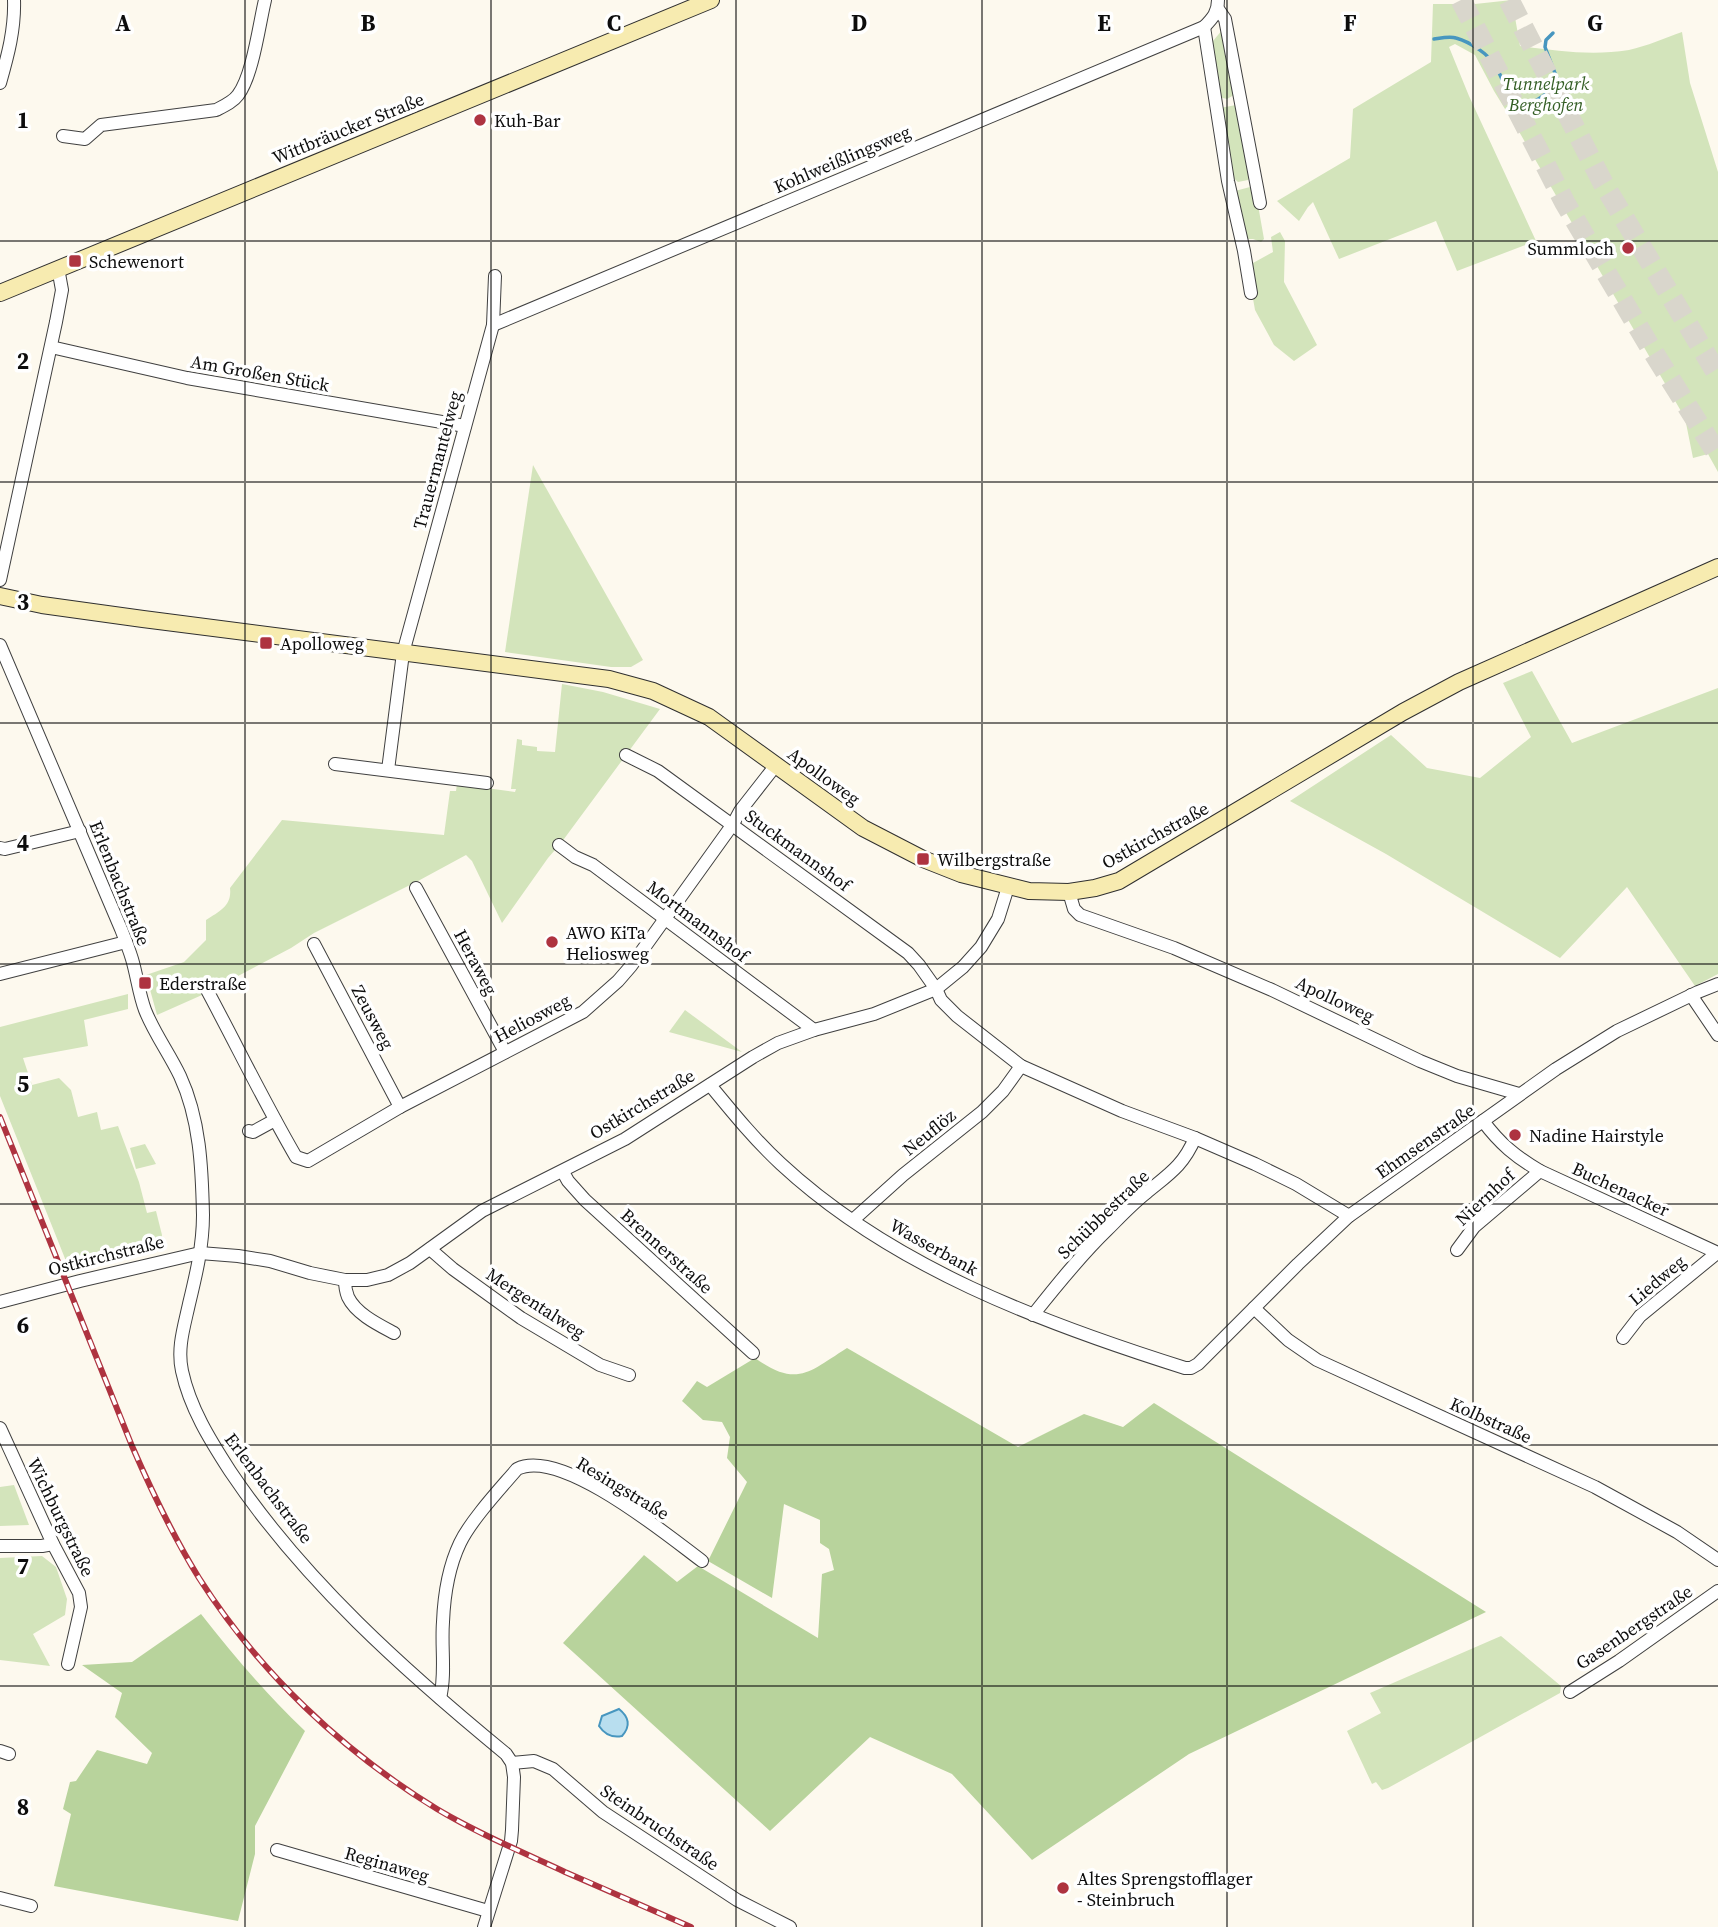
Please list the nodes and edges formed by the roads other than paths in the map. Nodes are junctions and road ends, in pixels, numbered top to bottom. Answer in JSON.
{"nodes":[{"id":1,"x":14,"y":0,"type":"edge"},
{"id":2,"x":265,"y":0,"type":"edge"},
{"id":3,"x":711,"y":0,"type":"edge"},
{"id":4,"x":1218,"y":4,"type":"edge"},
{"id":5,"x":1204,"y":27,"type":"junction"},
{"id":6,"x":0,"y":83,"type":"edge"},
{"id":7,"x":1239,"y":98,"type":"junction"},
{"id":8,"x":1216,"y":102,"type":"junction"},
{"id":9,"x":63,"y":136,"type":"dead end"},
{"id":10,"x":1242,"y":182,"type":"junction"},
{"id":11,"x":1260,"y":203,"type":"dead end"},
{"id":12,"x":58,"y":268,"type":"junction"},
{"id":13,"x":495,"y":276,"type":"dead end"},
{"id":14,"x":0,"y":293,"type":"edge"},
{"id":15,"x":1251,"y":293,"type":"dead end"},
{"id":16,"x":493,"y":325,"type":"junction"},
{"id":17,"x":51,"y":347,"type":"junction"},
{"id":18,"x":464,"y":426,"type":"junction"},
{"id":19,"x":1718,"y":567,"type":"edge"},
{"id":20,"x":0,"y":580,"type":"edge"},
{"id":21,"x":0,"y":596,"type":"edge"},
{"id":22,"x":0,"y":645,"type":"edge"},
{"id":23,"x":403,"y":653,"type":"junction"},
{"id":24,"x":6,"y":679,"type":"edge"},
{"id":25,"x":626,"y":755,"type":"dead end"},
{"id":26,"x":335,"y":764,"type":"dead end"},
{"id":27,"x":776,"y":765,"type":"junction"},
{"id":28,"x":388,"y":770,"type":"junction"},
{"id":29,"x":487,"y":783,"type":"dead end"},
{"id":30,"x":733,"y":824,"type":"junction"},
{"id":31,"x":80,"y":831,"type":"junction"},
{"id":32,"x":559,"y":845,"type":"dead end"},
{"id":33,"x":0,"y":848,"type":"edge"},
{"id":34,"x":1008,"y":887,"type":"junction"},
{"id":35,"x":416,"y":888,"type":"dead end"},
{"id":36,"x":1069,"y":892,"type":"junction"},
{"id":37,"x":665,"y":918,"type":"junction"},
{"id":38,"x":126,"y":942,"type":"junction"},
{"id":39,"x":314,"y":944,"type":"dead end"},
{"id":40,"x":0,"y":975,"type":"edge"},
{"id":41,"x":1718,"y":984,"type":"edge"},
{"id":42,"x":936,"y":989,"type":"junction"},
{"id":43,"x":207,"y":990,"type":"dead end"},
{"id":44,"x":1691,"y":995,"type":"junction"},
{"id":45,"x":814,"y":1030,"type":"junction"},
{"id":46,"x":1718,"y":1035,"type":"edge"},
{"id":47,"x":505,"y":1052,"type":"junction"},
{"id":48,"x":1021,"y":1066,"type":"junction"},
{"id":49,"x":710,"y":1085,"type":"junction"},
{"id":50,"x":1519,"y":1094,"type":"junction"},
{"id":51,"x":400,"y":1107,"type":"junction"},
{"id":52,"x":275,"y":1120,"type":"junction"},
{"id":53,"x":1483,"y":1121,"type":"junction"},
{"id":54,"x":249,"y":1132,"type":"dead end"},
{"id":55,"x":1195,"y":1138,"type":"junction"},
{"id":56,"x":1540,"y":1171,"type":"junction"},
{"id":57,"x":563,"y":1172,"type":"junction"},
{"id":58,"x":1349,"y":1216,"type":"junction"},
{"id":59,"x":853,"y":1220,"type":"junction"},
{"id":60,"x":430,"y":1248,"type":"junction"},
{"id":61,"x":1457,"y":1250,"type":"dead end"},
{"id":62,"x":200,"y":1253,"type":"junction"},
{"id":63,"x":1717,"y":1253,"type":"edge"},
{"id":64,"x":345,"y":1280,"type":"junction"},
{"id":65,"x":0,"y":1302,"type":"edge"},
{"id":66,"x":1254,"y":1308,"type":"junction"},
{"id":67,"x":1033,"y":1315,"type":"junction"},
{"id":68,"x":394,"y":1333,"type":"dead end"},
{"id":69,"x":1623,"y":1338,"type":"dead end"},
{"id":70,"x":753,"y":1353,"type":"dead end"},
{"id":71,"x":1185,"y":1368,"type":"joint"},
{"id":72,"x":629,"y":1375,"type":"dead end"},
{"id":73,"x":0,"y":1428,"type":"edge"},
{"id":74,"x":53,"y":1544,"type":"junction"},
{"id":75,"x":0,"y":1546,"type":"edge"},
{"id":76,"x":1718,"y":1560,"type":"edge"},
{"id":77,"x":702,"y":1561,"type":"dead end"},
{"id":78,"x":1718,"y":1591,"type":"edge"},
{"id":79,"x":68,"y":1664,"type":"dead end"},
{"id":80,"x":1570,"y":1692,"type":"dead end"},
{"id":81,"x":440,"y":1698,"type":"junction"},
{"id":82,"x":512,"y":1763,"type":"junction"},
{"id":83,"x":277,"y":1850,"type":"dead end"},
{"id":84,"x":0,"y":1898,"type":"edge"},
{"id":85,"x":31,"y":1906,"type":"dead end"},
{"id":86,"x":488,"y":1911,"type":"junction"},
{"id":87,"x":484,"y":1927,"type":"edge"},
{"id":88,"x":790,"y":1927,"type":"edge"}],
"edges":[{"from":1,"to":6,"type":"street"},
{"from":2,"to":9,"type":"street"},
{"from":3,"to":12,"type":"street","name":"Wittbräucker Straße"},
{"from":4,"to":5,"type":"street"},
{"from":4,"to":7,"type":"street"},
{"from":5,"to":8,"type":"street"},
{"from":5,"to":16,"type":"street","name":"Kohlweißlingsweg"},
{"from":7,"to":8,"type":"street"},
{"from":7,"to":10,"type":"street"},
{"from":8,"to":10,"type":"street"},
{"from":10,"to":11,"type":"street"},
{"from":10,"to":15,"type":"street"},
{"from":12,"to":14,"type":"street","name":"Wittbräucker Straße"},
{"from":12,"to":17,"type":"street"},
{"from":13,"to":16,"type":"street","name":"Trauermantelweg"},
{"from":16,"to":18,"type":"street","name":"Trauermantelweg"},
{"from":17,"to":18,"type":"street","name":"Am Großen Stück"},
{"from":17,"to":20,"type":"street"},
{"from":18,"to":23,"type":"street","name":"Trauermantelweg"},
{"from":19,"to":36,"type":"street","name":"Ostkirchstraße"},
{"from":21,"to":23,"type":"street","name":"Apolloweg"},
{"from":22,"to":24,"type":"street","name":"Erlenbachstraße"},
{"from":23,"to":27,"type":"street","name":"Apolloweg"},
{"from":23,"to":28,"type":"street","name":"Trauermantelweg"},
{"from":24,"to":31,"type":"street","name":"Erlenbachstraße"},
{"from":25,"to":30,"type":"street","name":"Stuckmannshof"},
{"from":26,"to":28,"type":"street"},
{"from":27,"to":30,"type":"street","name":"Heliosweg"},
{"from":27,"to":34,"type":"street","name":"Apolloweg"},
{"from":28,"to":29,"type":"street"},
{"from":30,"to":37,"type":"street","name":"Heliosweg"},
{"from":30,"to":42,"type":"street","name":"Stuckmannshof"},
{"from":31,"to":33,"type":"street"},
{"from":31,"to":38,"type":"street","name":"Erlenbachstraße"},
{"from":32,"to":37,"type":"street","name":"Mortmannshof"},
{"from":34,"to":36,"type":"street","name":"Ostkirchstraße"},
{"from":34,"to":42,"type":"street","name":"Ostkirchstraße"},
{"from":35,"to":47,"type":"street","name":"Heraweg"},
{"from":36,"to":50,"type":"street","name":"Apolloweg"},
{"from":37,"to":45,"type":"street","name":"Mortmannshof"},
{"from":37,"to":47,"type":"street","name":"Heliosweg"},
{"from":38,"to":40,"type":"street"},
{"from":38,"to":62,"type":"street","name":"Erlenbachstraße"},
{"from":39,"to":51,"type":"street","name":"Zeusweg"},
{"from":41,"to":44,"type":"street","name":"Ehmsenstraße"},
{"from":42,"to":45,"type":"street","name":"Ostkirchstraße"},
{"from":42,"to":48,"type":"street"},
{"from":43,"to":52,"type":"street","name":"Heliosweg"},
{"from":44,"to":46,"type":"street"},
{"from":44,"to":50,"type":"street","name":"Ehmsenstraße"},
{"from":45,"to":49,"type":"street","name":"Ostkirchstraße"},
{"from":47,"to":51,"type":"street","name":"Heliosweg"},
{"from":48,"to":55,"type":"street"},
{"from":48,"to":59,"type":"street","name":"Neuflöz"},
{"from":49,"to":57,"type":"street","name":"Ostkirchstraße"},
{"from":49,"to":59,"type":"street","name":"Wasserbank"},
{"from":50,"to":53,"type":"street","name":"Ehmsenstraße"},
{"from":51,"to":52,"type":"street","name":"Heliosweg"},
{"from":52,"to":54,"type":"street"},
{"from":53,"to":56,"type":"street","name":"Buchenacker"},
{"from":53,"to":58,"type":"street","name":"Ehmsenstraße"},
{"from":55,"to":58,"type":"street"},
{"from":55,"to":67,"type":"street","name":"Schübbestraße"},
{"from":56,"to":61,"type":"street","name":"Niernhof"},
{"from":56,"to":63,"type":"street","name":"Buchenacker"},
{"from":57,"to":60,"type":"street","name":"Ostkirchstraße"},
{"from":57,"to":70,"type":"street","name":"Brennerstraße"},
{"from":58,"to":66,"type":"street","name":"Ehmsenstraße"},
{"from":59,"to":67,"type":"street","name":"Wasserbank"},
{"from":60,"to":64,"type":"street","name":"Ostkirchstraße"},
{"from":60,"to":72,"type":"street","name":"Mergentalweg"},
{"from":62,"to":64,"type":"street","name":"Ostkirchstraße"},
{"from":62,"to":65,"type":"street","name":"Ostkirchstraße"},
{"from":62,"to":81,"type":"street","name":"Erlenbachstraße"},
{"from":63,"to":69,"type":"street","name":"Liedweg"},
{"from":64,"to":68,"type":"street"},
{"from":66,"to":71,"type":"street","name":"Ehmsenstraße"},
{"from":66,"to":76,"type":"street","name":"Kolbstraße"},
{"from":67,"to":71,"type":"street","name":"Wasserbank"},
{"from":73,"to":74,"type":"street","name":"Wichburgstraße"},
{"from":74,"to":75,"type":"street"},
{"from":74,"to":79,"type":"street","name":"Wichburgstraße"},
{"from":77,"to":81,"type":"street","name":"Resingstraße"},
{"from":78,"to":80,"type":"street","name":"Gasenbergstraße"},
{"from":81,"to":82,"type":"street","name":"Erlenbachstraße"},
{"from":82,"to":86,"type":"street"},
{"from":82,"to":88,"type":"street","name":"Steinbruchstraße"},
{"from":83,"to":86,"type":"street","name":"Reginaweg"},
{"from":84,"to":85,"type":"street"},
{"from":86,"to":87,"type":"street"}]}
